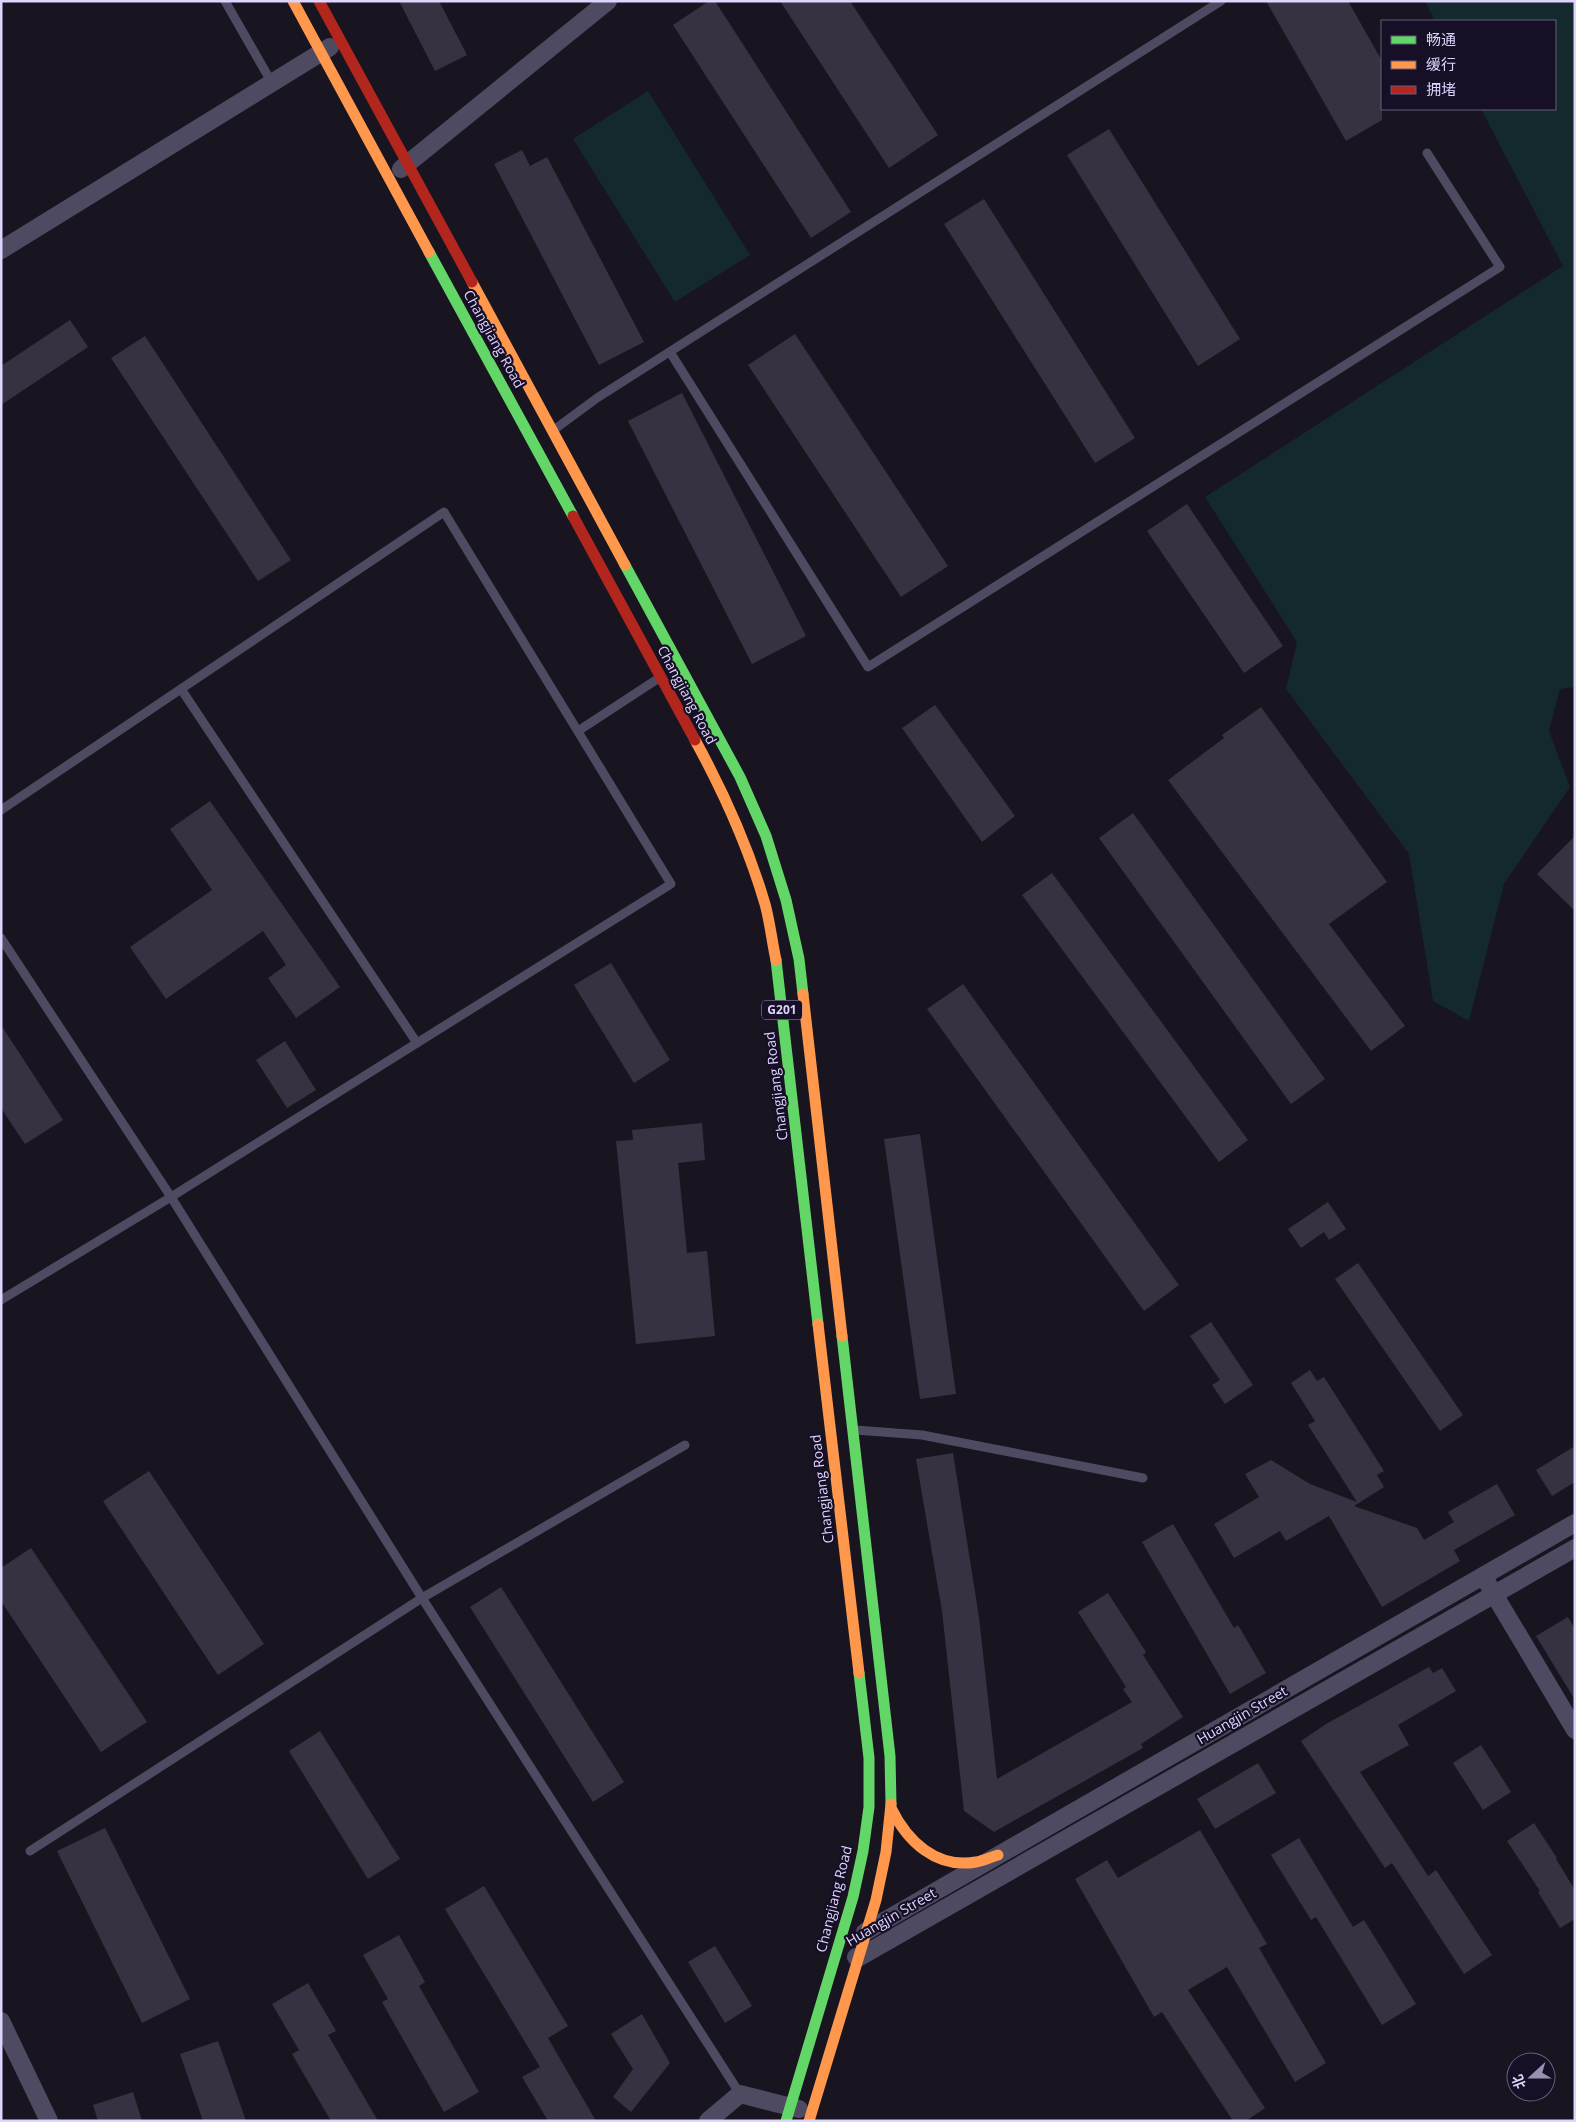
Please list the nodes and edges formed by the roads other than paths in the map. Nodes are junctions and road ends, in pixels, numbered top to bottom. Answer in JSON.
{"nodes":[{"id":1,"x":225,"y":1,"type":"edge"},
{"id":2,"x":293,"y":1,"type":"edge"},
{"id":3,"x":319,"y":1,"type":"edge"},
{"id":4,"x":608,"y":1,"type":"edge"},
{"id":5,"x":1222,"y":1,"type":"edge"},
{"id":6,"x":341,"y":40,"type":"junction"},
{"id":7,"x":321,"y":52,"type":"junction"},
{"id":8,"x":272,"y":83,"type":"junction"},
{"id":9,"x":1427,"y":152,"type":"dead end"},
{"id":10,"x":408,"y":164,"type":"junction"},
{"id":11,"x":390,"y":179,"type":"junction"},
{"id":12,"x":1,"y":250,"type":"edge"},
{"id":13,"x":670,"y":352,"type":"junction"},
{"id":14,"x":552,"y":431,"type":"junction"},
{"id":15,"x":660,"y":677,"type":"junction"},
{"id":16,"x":181,"y":689,"type":"junction"},
{"id":17,"x":578,"y":731,"type":"junction"},
{"id":18,"x":1,"y":810,"type":"edge"},
{"id":19,"x":1,"y":938,"type":"edge"},
{"id":20,"x":417,"y":1043,"type":"junction"},
{"id":21,"x":171,"y":1197,"type":"junction"},
{"id":22,"x":1,"y":1300,"type":"edge"},
{"id":23,"x":853,"y":1430,"type":"junction"},
{"id":24,"x":685,"y":1445,"type":"dead end"},
{"id":25,"x":1143,"y":1478,"type":"dead end"},
{"id":26,"x":1575,"y":1523,"type":"edge"},
{"id":27,"x":1575,"y":1548,"type":"edge"},
{"id":28,"x":1482,"y":1576,"type":"junction"},
{"id":29,"x":1494,"y":1594,"type":"junction"},
{"id":30,"x":422,"y":1598,"type":"junction"},
{"id":31,"x":1575,"y":1730,"type":"edge"},
{"id":32,"x":891,"y":1808,"type":"junction"},
{"id":33,"x":30,"y":1851,"type":"dead end"},
{"id":34,"x":998,"y":1855,"type":"junction"},
{"id":35,"x":866,"y":1930,"type":"junction"},
{"id":36,"x":838,"y":1947,"type":"junction"},
{"id":37,"x":858,"y":1958,"type":"junction"},
{"id":38,"x":1,"y":2021,"type":"edge"},
{"id":39,"x":740,"y":2094,"type":"junction"},
{"id":40,"x":788,"y":2114,"type":"edge"},
{"id":41,"x":811,"y":2116,"type":"edge"},
{"id":42,"x":49,"y":2121,"type":"edge"},
{"id":43,"x":708,"y":2121,"type":"edge"}],
"edges":[{"from":1,"to":8,"type":"lane"},
{"from":2,"to":7,"type":"highway","name":"Changjiang Road","number":"G201"},
{"from":3,"to":6,"type":"highway","name":"Changjiang Road","number":"G201"},
{"from":4,"to":10,"type":"street"},
{"from":5,"to":13,"type":"lane"},
{"from":6,"to":7,"type":"street"},
{"from":6,"to":10,"type":"highway","name":"Changjiang Road","number":"G201"},
{"from":7,"to":8,"type":"street"},
{"from":7,"to":11,"type":"highway","name":"Changjiang Road","number":"G201"},
{"from":8,"to":12,"type":"street"},
{"from":9,"to":13,"type":"lane"},
{"from":10,"to":11,"type":"street"},
{"from":10,"to":14,"type":"highway","name":"Changjiang Road","number":"G201"},
{"from":11,"to":15,"type":"highway","name":"Changjiang Road","number":"G201"},
{"from":13,"to":14,"type":"lane"},
{"from":14,"to":23,"type":"highway","name":"Changjiang Road","number":"G201"},
{"from":15,"to":17,"type":"lane"},
{"from":15,"to":36,"type":"highway","name":"Changjiang Road","number":"G201"},
{"from":16,"to":17,"type":"lane"},
{"from":16,"to":18,"type":"lane"},
{"from":16,"to":20,"type":"lane"},
{"from":17,"to":20,"type":"lane"},
{"from":19,"to":21,"type":"lane"},
{"from":20,"to":21,"type":"lane"},
{"from":21,"to":22,"type":"lane"},
{"from":21,"to":30,"type":"lane"},
{"from":23,"to":25,"type":"lane"},
{"from":23,"to":32,"type":"highway","name":"Changjiang Road","number":"G201"},
{"from":24,"to":30,"type":"lane"},
{"from":26,"to":28,"type":"street","name":"Huangjin Street"},
{"from":27,"to":29,"type":"street","name":"Huangjin Street"},
{"from":28,"to":29,"type":"street"},
{"from":28,"to":34,"type":"street","name":"Huangjin Street"},
{"from":29,"to":31,"type":"street"},
{"from":29,"to":37,"type":"street","name":"Huangjin Street"},
{"from":30,"to":33,"type":"lane"},
{"from":30,"to":39,"type":"lane"},
{"from":32,"to":34,"type":"highway"},
{"from":32,"to":35,"type":"highway","name":"Changjiang Road","number":"G201"},
{"from":34,"to":35,"type":"street","name":"Huangjin Street"},
{"from":35,"to":36,"type":"street","name":"Huangjin Street"},
{"from":35,"to":37,"type":"highway","name":"Changjiang Road","number":"G201"},
{"from":36,"to":37,"type":"street","name":"Huangjin Street"},
{"from":36,"to":40,"type":"highway","name":"Changjiang Road","number":"G201"},
{"from":37,"to":41,"type":"highway","name":"Changjiang Road","number":"G201"},
{"from":38,"to":42,"type":"street"},
{"from":39,"to":40,"type":"street"},
{"from":39,"to":43,"type":"street"},
{"from":40,"to":41,"type":"street"}]}
